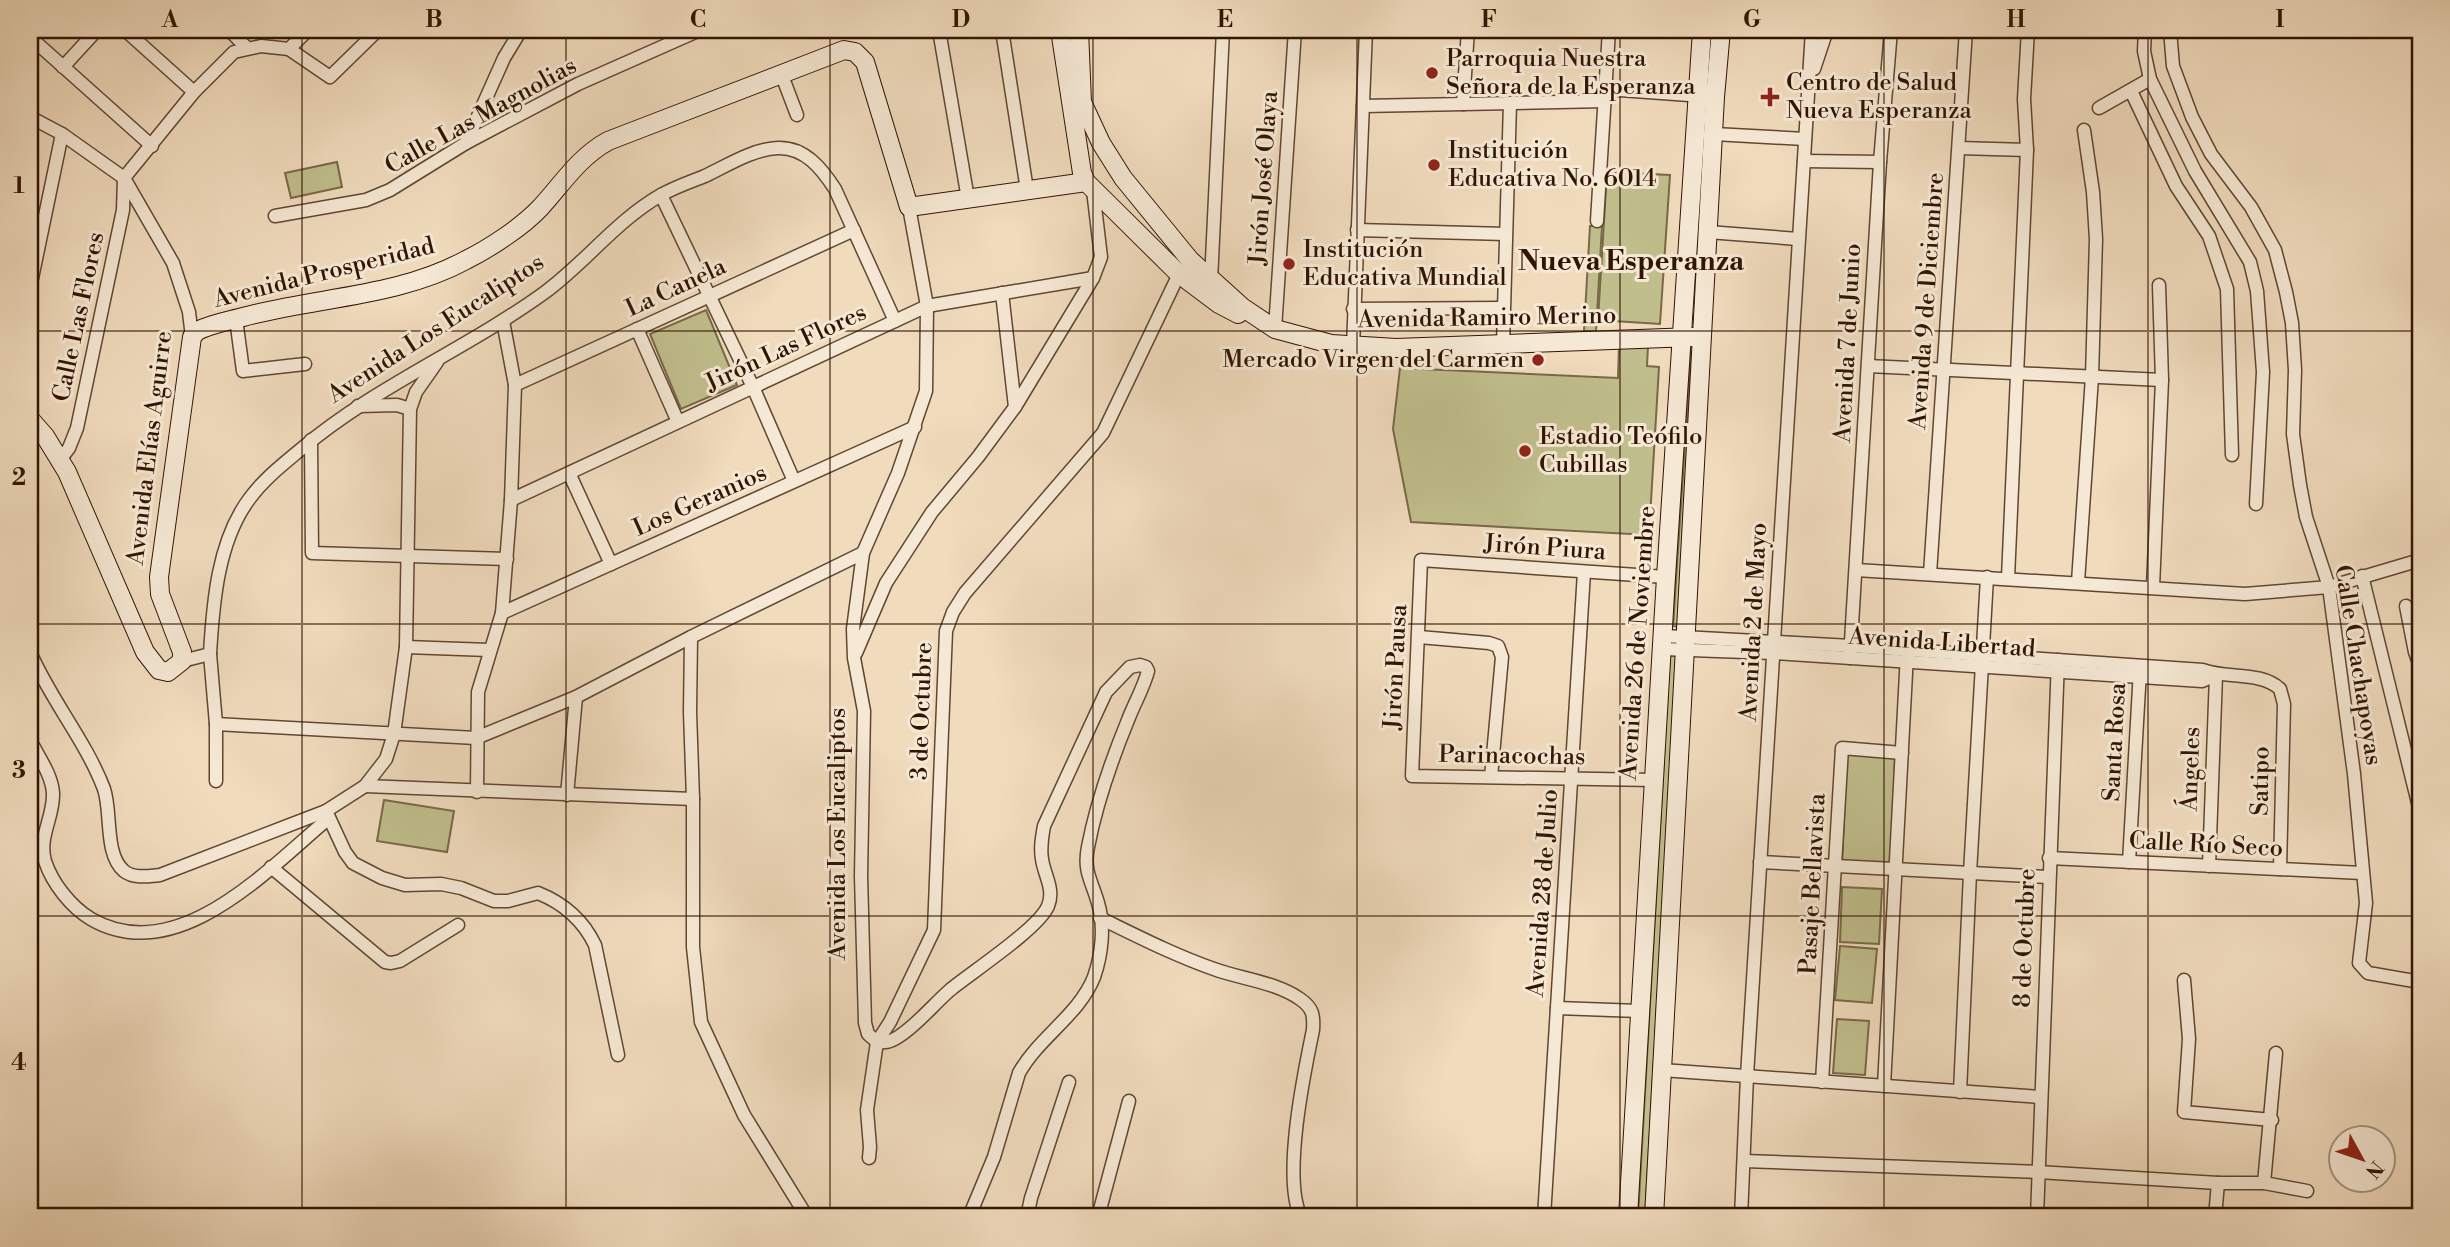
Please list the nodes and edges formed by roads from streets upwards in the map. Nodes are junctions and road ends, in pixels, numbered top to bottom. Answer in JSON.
{"nodes":[{"id":1,"x":97,"y":30,"type":"edge"},
{"id":2,"x":125,"y":30,"type":"edge"},
{"id":3,"x":229,"y":30,"type":"edge"},
{"id":4,"x":307,"y":30,"type":"edge"},
{"id":5,"x":378,"y":30,"type":"edge"},
{"id":6,"x":521,"y":30,"type":"edge"},
{"id":7,"x":700,"y":30,"type":"edge"},
{"id":8,"x":939,"y":30,"type":"edge"},
{"id":9,"x":1002,"y":30,"type":"edge"},
{"id":10,"x":1060,"y":30,"type":"edge"},
{"id":11,"x":1079,"y":30,"type":"edge"},
{"id":12,"x":1223,"y":30,"type":"edge"},
{"id":13,"x":1295,"y":30,"type":"edge"},
{"id":14,"x":1366,"y":30,"type":"edge"},
{"id":15,"x":1468,"y":30,"type":"edge"},
{"id":16,"x":1609,"y":30,"type":"edge"},
{"id":17,"x":1702,"y":30,"type":"edge"},
{"id":18,"x":1721,"y":30,"type":"edge"},
{"id":19,"x":1812,"y":30,"type":"edge"},
{"id":20,"x":1827,"y":30,"type":"edge"},
{"id":21,"x":1891,"y":30,"type":"edge"},
{"id":22,"x":1966,"y":30,"type":"edge"},
{"id":23,"x":2028,"y":30,"type":"edge"},
{"id":24,"x":2145,"y":30,"type":"edge"},
{"id":25,"x":2170,"y":30,"type":"edge"},
{"id":26,"x":30,"y":37,"type":"edge"},
{"id":27,"x":247,"y":48,"type":"junction"},
{"id":28,"x":289,"y":49,"type":"junction"},
{"id":29,"x":63,"y":67,"type":"junction"},
{"id":30,"x":781,"y":74,"type":"junction"},
{"id":31,"x":2150,"y":79,"type":"junction"},
{"id":32,"x":1808,"y":85,"type":"junction"},
{"id":33,"x":2131,"y":91,"type":"junction"},
{"id":34,"x":194,"y":92,"type":"junction"},
{"id":35,"x":1605,"y":95,"type":"junction"},
{"id":36,"x":1707,"y":96,"type":"junction"},
{"id":37,"x":1510,"y":103,"type":"junction"},
{"id":38,"x":1463,"y":104,"type":"junction"},
{"id":39,"x":1363,"y":106,"type":"junction"},
{"id":40,"x":2099,"y":108,"type":"dead end"},
{"id":41,"x":797,"y":115,"type":"dead end"},
{"id":42,"x":30,"y":117,"type":"edge"},
{"id":43,"x":2084,"y":130,"type":"dead end"},
{"id":44,"x":62,"y":134,"type":"junction"},
{"id":45,"x":1714,"y":134,"type":"junction"},
{"id":46,"x":1805,"y":139,"type":"junction"},
{"id":47,"x":466,"y":143,"type":"junction"},
{"id":48,"x":152,"y":146,"type":"junction"},
{"id":49,"x":1959,"y":148,"type":"junction"},
{"id":50,"x":2027,"y":150,"type":"junction"},
{"id":51,"x":1804,"y":160,"type":"junction"},
{"id":52,"x":1881,"y":162,"type":"junction"},
{"id":53,"x":124,"y":178,"type":"junction"},
{"id":54,"x":1090,"y":186,"type":"junction"},
{"id":55,"x":1027,"y":190,"type":"junction"},
{"id":56,"x":661,"y":195,"type":"junction"},
{"id":57,"x":968,"y":199,"type":"junction"},
{"id":58,"x":909,"y":207,"type":"junction"},
{"id":59,"x":275,"y":216,"type":"dead end"},
{"id":60,"x":1597,"y":221,"type":"dead end"},
{"id":61,"x":854,"y":230,"type":"junction"},
{"id":62,"x":1357,"y":230,"type":"junction"},
{"id":63,"x":1708,"y":232,"type":"junction"},
{"id":64,"x":1506,"y":234,"type":"junction"},
{"id":65,"x":1798,"y":239,"type":"junction"},
{"id":66,"x":1180,"y":274,"type":"junction"},
{"id":67,"x":1093,"y":278,"type":"junction"},
{"id":68,"x":1211,"y":281,"type":"junction"},
{"id":69,"x":2159,"y":285,"type":"dead end"},
{"id":70,"x":30,"y":288,"type":"edge"},
{"id":71,"x":1002,"y":293,"type":"junction"},
{"id":72,"x":709,"y":296,"type":"junction"},
{"id":73,"x":927,"y":306,"type":"junction"},
{"id":74,"x":1503,"y":308,"type":"junction"},
{"id":75,"x":1353,"y":309,"type":"junction"},
{"id":76,"x":236,"y":319,"type":"junction"},
{"id":77,"x":503,"y":321,"type":"junction"},
{"id":78,"x":895,"y":321,"type":"junction"},
{"id":79,"x":636,"y":329,"type":"junction"},
{"id":80,"x":1275,"y":329,"type":"junction"},
{"id":81,"x":1703,"y":336,"type":"junction"},
{"id":82,"x":192,"y":337,"type":"junction"},
{"id":83,"x":1682,"y":337,"type":"junction"},
{"id":84,"x":1503,"y":344,"type":"junction"},
{"id":85,"x":1353,"y":346,"type":"junction"},
{"id":86,"x":441,"y":356,"type":"junction"},
{"id":87,"x":305,"y":365,"type":"dead end"},
{"id":88,"x":1868,"y":366,"type":"junction"},
{"id":89,"x":1944,"y":369,"type":"junction"},
{"id":90,"x":2018,"y":373,"type":"junction"},
{"id":91,"x":2092,"y":377,"type":"junction"},
{"id":92,"x":2162,"y":380,"type":"junction"},
{"id":93,"x":515,"y":385,"type":"junction"},
{"id":94,"x":753,"y":387,"type":"junction"},
{"id":95,"x":356,"y":406,"type":"junction"},
{"id":96,"x":1015,"y":407,"type":"junction"},
{"id":97,"x":410,"y":408,"type":"junction"},
{"id":98,"x":30,"y":419,"type":"edge"},
{"id":99,"x":678,"y":422,"type":"junction"},
{"id":100,"x":915,"y":427,"type":"junction"},
{"id":101,"x":312,"y":440,"type":"junction"},
{"id":102,"x":2232,"y":455,"type":"dead end"},
{"id":103,"x":60,"y":460,"type":"junction"},
{"id":104,"x":569,"y":473,"type":"junction"},
{"id":105,"x":794,"y":481,"type":"junction"},
{"id":106,"x":511,"y":500,"type":"junction"},
{"id":107,"x":2256,"y":505,"type":"dead end"},
{"id":108,"x":863,"y":553,"type":"junction"},
{"id":109,"x":408,"y":556,"type":"junction"},
{"id":110,"x":507,"y":559,"type":"junction"},
{"id":111,"x":1421,"y":560,"type":"joint"},
{"id":112,"x":2420,"y":560,"type":"edge"},
{"id":113,"x":611,"y":564,"type":"junction"},
{"id":114,"x":1856,"y":570,"type":"junction"},
{"id":115,"x":1584,"y":572,"type":"junction"},
{"id":116,"x":1930,"y":574,"type":"junction"},
{"id":117,"x":2362,"y":576,"type":"junction"},
{"id":118,"x":1987,"y":577,"type":"junction"},
{"id":119,"x":1666,"y":578,"type":"junction"},
{"id":120,"x":2008,"y":578,"type":"junction"},
{"id":121,"x":2078,"y":582,"type":"junction"},
{"id":122,"x":2152,"y":587,"type":"junction"},
{"id":123,"x":2329,"y":587,"type":"junction"},
{"id":124,"x":2406,"y":606,"type":"dead end"},
{"id":125,"x":502,"y":613,"type":"junction"},
{"id":126,"x":691,"y":637,"type":"junction"},
{"id":127,"x":1419,"y":637,"type":"junction"},
{"id":128,"x":1663,"y":643,"type":"junction"},
{"id":129,"x":1686,"y":643,"type":"junction"},
{"id":130,"x":406,"y":647,"type":"junction"},
{"id":131,"x":1774,"y":648,"type":"junction"},
{"id":132,"x":489,"y":650,"type":"junction"},
{"id":133,"x":30,"y":652,"type":"edge"},
{"id":134,"x":1851,"y":652,"type":"junction"},
{"id":135,"x":210,"y":654,"type":"junction"},
{"id":136,"x":1907,"y":656,"type":"junction"},
{"id":137,"x":854,"y":658,"type":"junction"},
{"id":138,"x":1982,"y":661,"type":"junction"},
{"id":139,"x":2058,"y":666,"type":"junction"},
{"id":140,"x":2420,"y":666,"type":"edge"},
{"id":141,"x":175,"y":667,"type":"junction"},
{"id":142,"x":2140,"y":672,"type":"junction"},
{"id":143,"x":2216,"y":675,"type":"junction"},
{"id":144,"x":2283,"y":694,"type":"joint"},
{"id":145,"x":576,"y":697,"type":"junction"},
{"id":146,"x":216,"y":724,"type":"junction"},
{"id":147,"x":394,"y":734,"type":"junction"},
{"id":148,"x":476,"y":738,"type":"junction"},
{"id":149,"x":30,"y":740,"type":"edge"},
{"id":150,"x":1902,"y":753,"type":"junction"},
{"id":151,"x":1412,"y":776,"type":"joint"},
{"id":152,"x":1491,"y":777,"type":"junction"},
{"id":153,"x":1571,"y":778,"type":"junction"},
{"id":154,"x":1654,"y":780,"type":"junction"},
{"id":155,"x":216,"y":781,"type":"dead end"},
{"id":156,"x":365,"y":786,"type":"junction"},
{"id":157,"x":477,"y":792,"type":"junction"},
{"id":158,"x":567,"y":795,"type":"junction"},
{"id":159,"x":693,"y":799,"type":"junction"},
{"id":160,"x":2420,"y":811,"type":"edge"},
{"id":161,"x":327,"y":815,"type":"junction"},
{"id":162,"x":2049,"y":858,"type":"junction"},
{"id":163,"x":1760,"y":862,"type":"junction"},
{"id":164,"x":2129,"y":862,"type":"junction"},
{"id":165,"x":1835,"y":866,"type":"junction"},
{"id":166,"x":2208,"y":866,"type":"junction"},
{"id":167,"x":271,"y":867,"type":"junction"},
{"id":168,"x":1896,"y":869,"type":"junction"},
{"id":169,"x":2280,"y":869,"type":"junction"},
{"id":170,"x":1970,"y":873,"type":"junction"},
{"id":171,"x":2362,"y":873,"type":"junction"},
{"id":172,"x":2048,"y":877,"type":"junction"},
{"id":173,"x":1100,"y":918,"type":"junction"},
{"id":174,"x":458,"y":925,"type":"dead end"},
{"id":175,"x":2184,"y":980,"type":"dead end"},
{"id":176,"x":2420,"y":982,"type":"edge"},
{"id":177,"x":1557,"y":1008,"type":"junction"},
{"id":178,"x":1639,"y":1011,"type":"junction"},
{"id":179,"x":877,"y":1042,"type":"junction"},
{"id":180,"x":2276,"y":1053,"type":"dead end"},
{"id":181,"x":618,"y":1055,"type":"dead end"},
{"id":182,"x":1662,"y":1070,"type":"junction"},
{"id":183,"x":1748,"y":1076,"type":"junction"},
{"id":184,"x":1069,"y":1082,"type":"dead end"},
{"id":185,"x":1822,"y":1082,"type":"junction"},
{"id":186,"x":1884,"y":1086,"type":"junction"},
{"id":187,"x":1960,"y":1092,"type":"junction"},
{"id":188,"x":2040,"y":1097,"type":"junction"},
{"id":189,"x":1129,"y":1101,"type":"dead end"},
{"id":190,"x":2272,"y":1120,"type":"junction"},
{"id":191,"x":869,"y":1158,"type":"dead end"},
{"id":192,"x":1744,"y":1161,"type":"junction"},
{"id":193,"x":2038,"y":1172,"type":"junction"},
{"id":194,"x":2218,"y":1183,"type":"junction"},
{"id":195,"x":2264,"y":1183,"type":"junction"},
{"id":196,"x":2307,"y":1191,"type":"dead end"},
{"id":197,"x":807,"y":1217,"type":"edge"},
{"id":198,"x":969,"y":1217,"type":"edge"},
{"id":199,"x":1027,"y":1217,"type":"edge"},
{"id":200,"x":1098,"y":1217,"type":"edge"},
{"id":201,"x":1301,"y":1217,"type":"edge"},
{"id":202,"x":1544,"y":1217,"type":"edge"},
{"id":203,"x":1628,"y":1217,"type":"edge"},
{"id":204,"x":1654,"y":1217,"type":"edge"},
{"id":205,"x":1741,"y":1217,"type":"edge"},
{"id":206,"x":2037,"y":1217,"type":"edge"},
{"id":207,"x":2215,"y":1217,"type":"edge"}],
"edges":[{"from":1,"to":29,"type":"street"},
{"from":2,"to":34,"type":"street"},
{"from":3,"to":27,"type":"street"},
{"from":4,"to":28,"type":"street"},
{"from":5,"to":28,"type":"street"},
{"from":6,"to":47,"type":"street"},
{"from":7,"to":47,"type":"street","name":"Calle Las Magnolias"},
{"from":8,"to":57,"type":"street"},
{"from":9,"to":55,"type":"street"},
{"from":10,"to":54,"type":"street"},
{"from":11,"to":68,"type":"street","name":"Avenida Ramiro Merino"},
{"from":12,"to":68,"type":"street"},
{"from":13,"to":80,"type":"street","name":"Jirón José Olaya"},
{"from":14,"to":39,"type":"street"},
{"from":15,"to":38,"type":"street"},
{"from":16,"to":35,"type":"street"},
{"from":17,"to":36,"type":"street","name":"Avenida 26 de Noviembre"},
{"from":18,"to":36,"type":"street","name":"Avenida 26 de Noviembre"},
{"from":19,"to":32,"type":"street","name":"Avenida 2 de Mayo"},
{"from":20,"to":32,"type":"street"},
{"from":21,"to":52,"type":"street","name":"Avenida 7 de Junio"},
{"from":22,"to":49,"type":"street","name":"Avenida 9 de Diciembre"},
{"from":23,"to":50,"type":"street"},
{"from":24,"to":31,"type":"street"},
{"from":25,"to":123,"type":"street","name":"Calle Chachapoyas"},
{"from":26,"to":29,"type":"street"},
{"from":27,"to":28,"type":"street"},
{"from":27,"to":34,"type":"street"},
{"from":29,"to":48,"type":"street"},
{"from":30,"to":41,"type":"street"},
{"from":30,"to":58,"type":"street","name":"Avenida Prosperidad"},
{"from":30,"to":76,"type":"street","name":"Avenida Prosperidad"},
{"from":31,"to":33,"type":"street"},
{"from":31,"to":107,"type":"street"},
{"from":32,"to":46,"type":"street","name":"Avenida 2 de Mayo"},
{"from":33,"to":40,"type":"street"},
{"from":33,"to":102,"type":"street"},
{"from":34,"to":48,"type":"street"},
{"from":35,"to":36,"type":"street"},
{"from":35,"to":37,"type":"street"},
{"from":35,"to":60,"type":"street"},
{"from":36,"to":45,"type":"street","name":"Avenida 26 de Noviembre"},
{"from":36,"to":83,"type":"street","name":"Avenida 26 de Noviembre"},
{"from":37,"to":38,"type":"street"},
{"from":37,"to":64,"type":"street"},
{"from":38,"to":39,"type":"street"},
{"from":39,"to":62,"type":"street"},
{"from":42,"to":44,"type":"street","name":"Avenida Elías Aguirre"},
{"from":43,"to":91,"type":"street"},
{"from":44,"to":53,"type":"street","name":"Avenida Elías Aguirre"},
{"from":44,"to":70,"type":"street"},
{"from":45,"to":46,"type":"street"},
{"from":45,"to":63,"type":"street","name":"Avenida 26 de Noviembre"},
{"from":46,"to":51,"type":"street","name":"Avenida 2 de Mayo"},
{"from":47,"to":59,"type":"street","name":"Calle Las Magnolias"},
{"from":48,"to":53,"type":"street"},
{"from":49,"to":50,"type":"street"},
{"from":49,"to":89,"type":"street","name":"Avenida 9 de Diciembre"},
{"from":50,"to":90,"type":"street"},
{"from":51,"to":52,"type":"street"},
{"from":51,"to":65,"type":"street","name":"Avenida 2 de Mayo"},
{"from":52,"to":88,"type":"street","name":"Avenida 7 de Junio"},
{"from":53,"to":82,"type":"street","name":"Avenida Elías Aguirre"},
{"from":53,"to":103,"type":"street","name":"Calle Las Flores"},
{"from":54,"to":55,"type":"street"},
{"from":54,"to":66,"type":"street","name":"Avenida Ramiro Merino"},
{"from":54,"to":67,"type":"street"},
{"from":55,"to":57,"type":"street"},
{"from":56,"to":61,"type":"street","name":"Avenida Los Eucaliptos"},
{"from":56,"to":72,"type":"street"},
{"from":56,"to":77,"type":"street","name":"Avenida Los Eucaliptos"},
{"from":57,"to":58,"type":"street"},
{"from":58,"to":73,"type":"street","name":"Avenida Prosperidad"},
{"from":61,"to":72,"type":"street","name":"La Canela"},
{"from":61,"to":78,"type":"street","name":"Avenida Los Eucaliptos"},
{"from":62,"to":64,"type":"street"},
{"from":62,"to":75,"type":"street"},
{"from":63,"to":65,"type":"street"},
{"from":63,"to":81,"type":"street","name":"Avenida 26 de Noviembre"},
{"from":64,"to":74,"type":"street"},
{"from":65,"to":131,"type":"street","name":"Avenida 2 de Mayo"},
{"from":66,"to":80,"type":"street","name":"Avenida Ramiro Merino"},
{"from":66,"to":179,"type":"street","name":"3 de Octubre"},
{"from":67,"to":71,"type":"street","name":"Jirón Las Flores"},
{"from":67,"to":96,"type":"street"},
{"from":68,"to":80,"type":"street","name":"Avenida Ramiro Merino"},
{"from":69,"to":92,"type":"street"},
{"from":71,"to":73,"type":"street","name":"Jirón Las Flores"},
{"from":71,"to":96,"type":"street"},
{"from":72,"to":79,"type":"street","name":"La Canela"},
{"from":72,"to":94,"type":"street"},
{"from":73,"to":78,"type":"street","name":"Jirón Las Flores"},
{"from":73,"to":100,"type":"street","name":"Avenida Los Eucaliptos"},
{"from":74,"to":75,"type":"street"},
{"from":74,"to":84,"type":"street"},
{"from":75,"to":85,"type":"street"},
{"from":76,"to":82,"type":"street","name":"Avenida Prosperidad"},
{"from":76,"to":87,"type":"street"},
{"from":77,"to":86,"type":"street","name":"Avenida Los Eucaliptos"},
{"from":77,"to":93,"type":"street"},
{"from":78,"to":94,"type":"street","name":"Jirón Las Flores"},
{"from":79,"to":93,"type":"street","name":"La Canela"},
{"from":79,"to":99,"type":"street"},
{"from":80,"to":85,"type":"street","name":"Avenida Ramiro Merino"},
{"from":81,"to":83,"type":"street","name":"Avenida Ramiro Merino"},
{"from":81,"to":129,"type":"street","name":"Avenida 26 de Noviembre"},
{"from":82,"to":141,"type":"street","name":"Avenida Elías Aguirre"},
{"from":83,"to":84,"type":"street","name":"Avenida Ramiro Merino"},
{"from":83,"to":119,"type":"street","name":"Avenida 26 de Noviembre"},
{"from":84,"to":85,"type":"street","name":"Avenida Ramiro Merino"},
{"from":86,"to":95,"type":"street","name":"Avenida Los Eucaliptos"},
{"from":86,"to":97,"type":"street"},
{"from":88,"to":89,"type":"street"},
{"from":88,"to":114,"type":"street","name":"Avenida 7 de Junio"},
{"from":89,"to":90,"type":"street"},
{"from":89,"to":116,"type":"street","name":"Avenida 9 de Diciembre"},
{"from":90,"to":91,"type":"street"},
{"from":90,"to":120,"type":"street"},
{"from":91,"to":92,"type":"street"},
{"from":91,"to":121,"type":"street"},
{"from":92,"to":122,"type":"street"},
{"from":93,"to":106,"type":"street"},
{"from":94,"to":99,"type":"street","name":"Jirón Las Flores"},
{"from":94,"to":105,"type":"street"},
{"from":95,"to":97,"type":"street"},
{"from":95,"to":101,"type":"street","name":"Avenida Los Eucaliptos"},
{"from":96,"to":137,"type":"street"},
{"from":97,"to":109,"type":"street"},
{"from":98,"to":103,"type":"street"},
{"from":99,"to":104,"type":"street","name":"Jirón Las Flores"},
{"from":100,"to":105,"type":"street","name":"Los Geranios"},
{"from":100,"to":108,"type":"street","name":"Avenida Los Eucaliptos"},
{"from":101,"to":109,"type":"street"},
{"from":101,"to":135,"type":"street","name":"Avenida Los Eucaliptos"},
{"from":103,"to":141,"type":"street"},
{"from":104,"to":106,"type":"street","name":"Jirón Las Flores"},
{"from":104,"to":113,"type":"street"},
{"from":105,"to":113,"type":"street","name":"Los Geranios"},
{"from":106,"to":110,"type":"street"},
{"from":108,"to":126,"type":"street"},
{"from":108,"to":137,"type":"street","name":"Avenida Los Eucaliptos"},
{"from":109,"to":110,"type":"street"},
{"from":109,"to":130,"type":"street"},
{"from":110,"to":125,"type":"street"},
{"from":111,"to":115,"type":"street","name":"Jirón Piura"},
{"from":111,"to":127,"type":"street","name":"Jirón Pausa"},
{"from":112,"to":117,"type":"street"},
{"from":113,"to":125,"type":"street","name":"Los Geranios"},
{"from":114,"to":116,"type":"street"},
{"from":114,"to":134,"type":"street","name":"Avenida 7 de Junio"},
{"from":115,"to":119,"type":"street","name":"Jirón Piura"},
{"from":115,"to":153,"type":"street","name":"Avenida 28 de Julio"},
{"from":116,"to":118,"type":"street"},
{"from":117,"to":123,"type":"street"},
{"from":117,"to":160,"type":"street"},
{"from":118,"to":120,"type":"street"},
{"from":118,"to":138,"type":"street"},
{"from":119,"to":128,"type":"street","name":"Avenida 26 de Noviembre"},
{"from":120,"to":121,"type":"street"},
{"from":121,"to":122,"type":"street"},
{"from":122,"to":123,"type":"street"},
{"from":123,"to":171,"type":"street","name":"Calle Chachapoyas"},
{"from":124,"to":140,"type":"street"},
{"from":125,"to":132,"type":"street"},
{"from":126,"to":145,"type":"street"},
{"from":126,"to":159,"type":"street"},
{"from":127,"to":151,"type":"street","name":"Jirón Pausa"},
{"from":127,"to":152,"type":"street"},
{"from":128,"to":129,"type":"street","name":"Avenida Libertad"},
{"from":128,"to":154,"type":"street","name":"Avenida 26 de Noviembre"},
{"from":129,"to":131,"type":"street","name":"Avenida Libertad"},
{"from":129,"to":182,"type":"street","name":"Avenida 26 de Noviembre"},
{"from":130,"to":132,"type":"street"},
{"from":130,"to":147,"type":"street"},
{"from":131,"to":134,"type":"street","name":"Avenida Libertad"},
{"from":131,"to":163,"type":"street","name":"Avenida 2 de Mayo"},
{"from":132,"to":148,"type":"street"},
{"from":133,"to":161,"type":"street"},
{"from":134,"to":136,"type":"street","name":"Avenida Libertad"},
{"from":135,"to":141,"type":"street"},
{"from":135,"to":146,"type":"street","name":"Avenida Los Eucaliptos"},
{"from":136,"to":138,"type":"street","name":"Avenida Libertad"},
{"from":136,"to":150,"type":"street"},
{"from":137,"to":179,"type":"street","name":"Avenida Los Eucaliptos"},
{"from":138,"to":139,"type":"street","name":"Avenida Libertad"},
{"from":138,"to":170,"type":"street"},
{"from":139,"to":142,"type":"street","name":"Avenida Libertad"},
{"from":139,"to":162,"type":"street","name":"8 de Octubre"},
{"from":142,"to":143,"type":"street","name":"Avenida Libertad"},
{"from":142,"to":164,"type":"street","name":"Santa Rosa"},
{"from":143,"to":144,"type":"street","name":"Avenida Libertad"},
{"from":143,"to":166,"type":"street","name":"Ángeles"},
{"from":144,"to":169,"type":"street","name":"Satipo"},
{"from":145,"to":148,"type":"street"},
{"from":145,"to":158,"type":"street"},
{"from":146,"to":147,"type":"street"},
{"from":146,"to":155,"type":"street","name":"Avenida Los Eucaliptos"},
{"from":147,"to":148,"type":"street"},
{"from":147,"to":156,"type":"street"},
{"from":148,"to":157,"type":"street"},
{"from":149,"to":167,"type":"street"},
{"from":150,"to":165,"type":"street","name":"Pasaje Bellavista"},
{"from":150,"to":168,"type":"street"},
{"from":151,"to":152,"type":"street","name":"Parinacochas"},
{"from":152,"to":153,"type":"street","name":"Parinacochas"},
{"from":153,"to":154,"type":"street","name":"Parinacochas"},
{"from":153,"to":177,"type":"street","name":"Avenida 28 de Julio"},
{"from":154,"to":178,"type":"street","name":"Avenida 26 de Noviembre"},
{"from":156,"to":157,"type":"street"},
{"from":156,"to":161,"type":"street"},
{"from":157,"to":158,"type":"street"},
{"from":158,"to":159,"type":"street"},
{"from":159,"to":197,"type":"street"},
{"from":161,"to":167,"type":"street"},
{"from":161,"to":181,"type":"street"},
{"from":162,"to":164,"type":"street","name":"Calle Río Seco"},
{"from":162,"to":172,"type":"street","name":"8 de Octubre"},
{"from":163,"to":165,"type":"street"},
{"from":163,"to":183,"type":"street","name":"Avenida 2 de Mayo"},
{"from":164,"to":166,"type":"street","name":"Calle Río Seco"},
{"from":165,"to":168,"type":"street"},
{"from":165,"to":185,"type":"street","name":"Pasaje Bellavista"},
{"from":166,"to":169,"type":"street","name":"Calle Río Seco"},
{"from":167,"to":174,"type":"street"},
{"from":168,"to":170,"type":"street"},
{"from":168,"to":186,"type":"street"},
{"from":169,"to":171,"type":"street","name":"Calle Río Seco"},
{"from":170,"to":172,"type":"street"},
{"from":170,"to":187,"type":"street"},
{"from":171,"to":176,"type":"street","name":"Calle Chachapoyas"},
{"from":172,"to":188,"type":"street","name":"8 de Octubre"},
{"from":173,"to":179,"type":"street"},
{"from":173,"to":198,"type":"street"},
{"from":173,"to":201,"type":"street"},
{"from":175,"to":190,"type":"street"},
{"from":177,"to":178,"type":"street"},
{"from":177,"to":202,"type":"street","name":"Avenida 28 de Julio"},
{"from":178,"to":203,"type":"street","name":"Avenida 26 de Noviembre"},
{"from":179,"to":191,"type":"street"},
{"from":180,"to":190,"type":"street"},
{"from":182,"to":183,"type":"street"},
{"from":182,"to":204,"type":"street","name":"Avenida 26 de Noviembre"},
{"from":183,"to":185,"type":"street"},
{"from":183,"to":192,"type":"street","name":"Avenida 2 de Mayo"},
{"from":184,"to":199,"type":"street"},
{"from":185,"to":186,"type":"street"},
{"from":186,"to":187,"type":"street"},
{"from":187,"to":188,"type":"street"},
{"from":188,"to":193,"type":"street","name":"8 de Octubre"},
{"from":189,"to":200,"type":"street"},
{"from":190,"to":195,"type":"street"},
{"from":192,"to":193,"type":"street"},
{"from":192,"to":205,"type":"street","name":"Avenida 2 de Mayo"},
{"from":193,"to":194,"type":"street"},
{"from":193,"to":206,"type":"street","name":"8 de Octubre"},
{"from":194,"to":195,"type":"street"},
{"from":194,"to":207,"type":"street"},
{"from":195,"to":196,"type":"street"}]}
